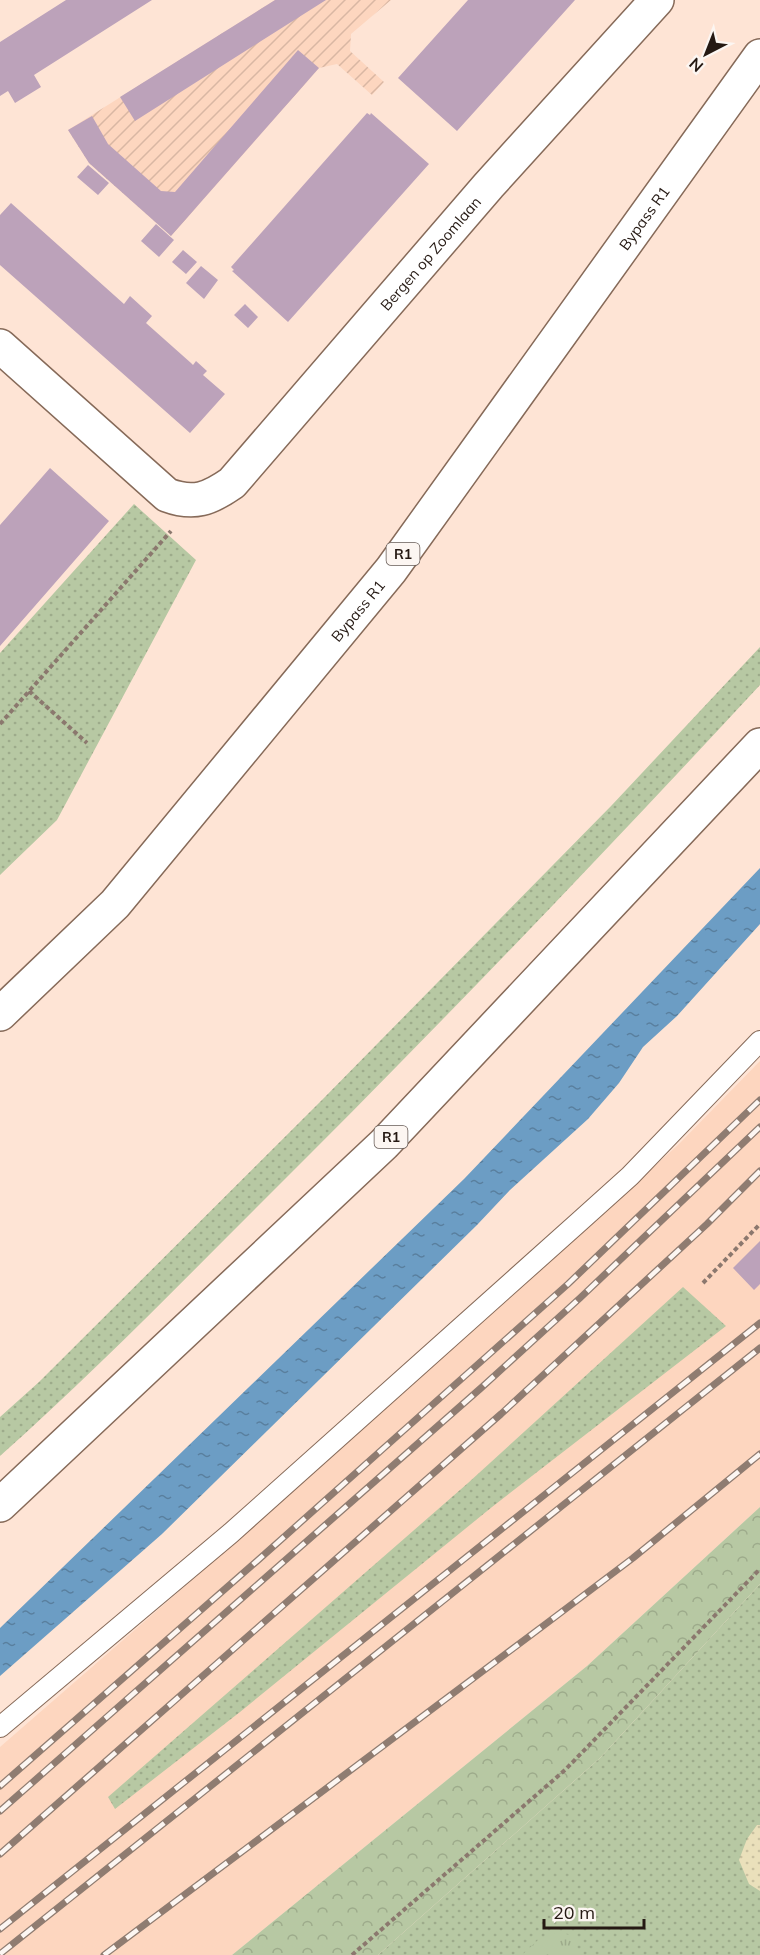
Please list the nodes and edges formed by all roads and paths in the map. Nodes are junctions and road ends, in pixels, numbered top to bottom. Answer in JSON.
{"nodes":[{"id":1,"x":657,"y":0,"type":"edge"},
{"id":2,"x":760,"y":56,"type":"edge"},
{"id":3,"x":0,"y":346,"type":"edge"},
{"id":4,"x":200,"y":499,"type":"junction"},
{"id":5,"x":29,"y":691,"type":"junction"},
{"id":6,"x":0,"y":724,"type":"edge"},
{"id":7,"x":87,"y":743,"type":"dead end"},
{"id":8,"x":760,"y":745,"type":"edge"},
{"id":9,"x":0,"y":1014,"type":"edge"},
{"id":10,"x":760,"y":1041,"type":"edge"},
{"id":11,"x":760,"y":1224,"type":"edge"},
{"id":12,"x":704,"y":1282,"type":"dead end"},
{"id":13,"x":0,"y":1505,"type":"edge"},
{"id":14,"x":760,"y":1569,"type":"edge"},
{"id":15,"x":0,"y":1727,"type":"edge"},
{"id":16,"x":352,"y":1955,"type":"edge"}],
"edges":[{"from":1,"to":4,"type":"main road","name":"Bergen op Zoomlaan"},
{"from":2,"to":9,"type":"main road","name":"Bypass R1","number":"R1"},
{"from":3,"to":4,"type":"main road"},
{"from":4,"to":5,"type":"path"},
{"from":5,"to":6,"type":"path"},
{"from":5,"to":7,"type":"path"},
{"from":8,"to":13,"type":"main road","number":"R1"},
{"from":10,"to":15,"type":"lane"},
{"from":11,"to":12,"type":"path"},
{"from":14,"to":16,"type":"path"}]}
